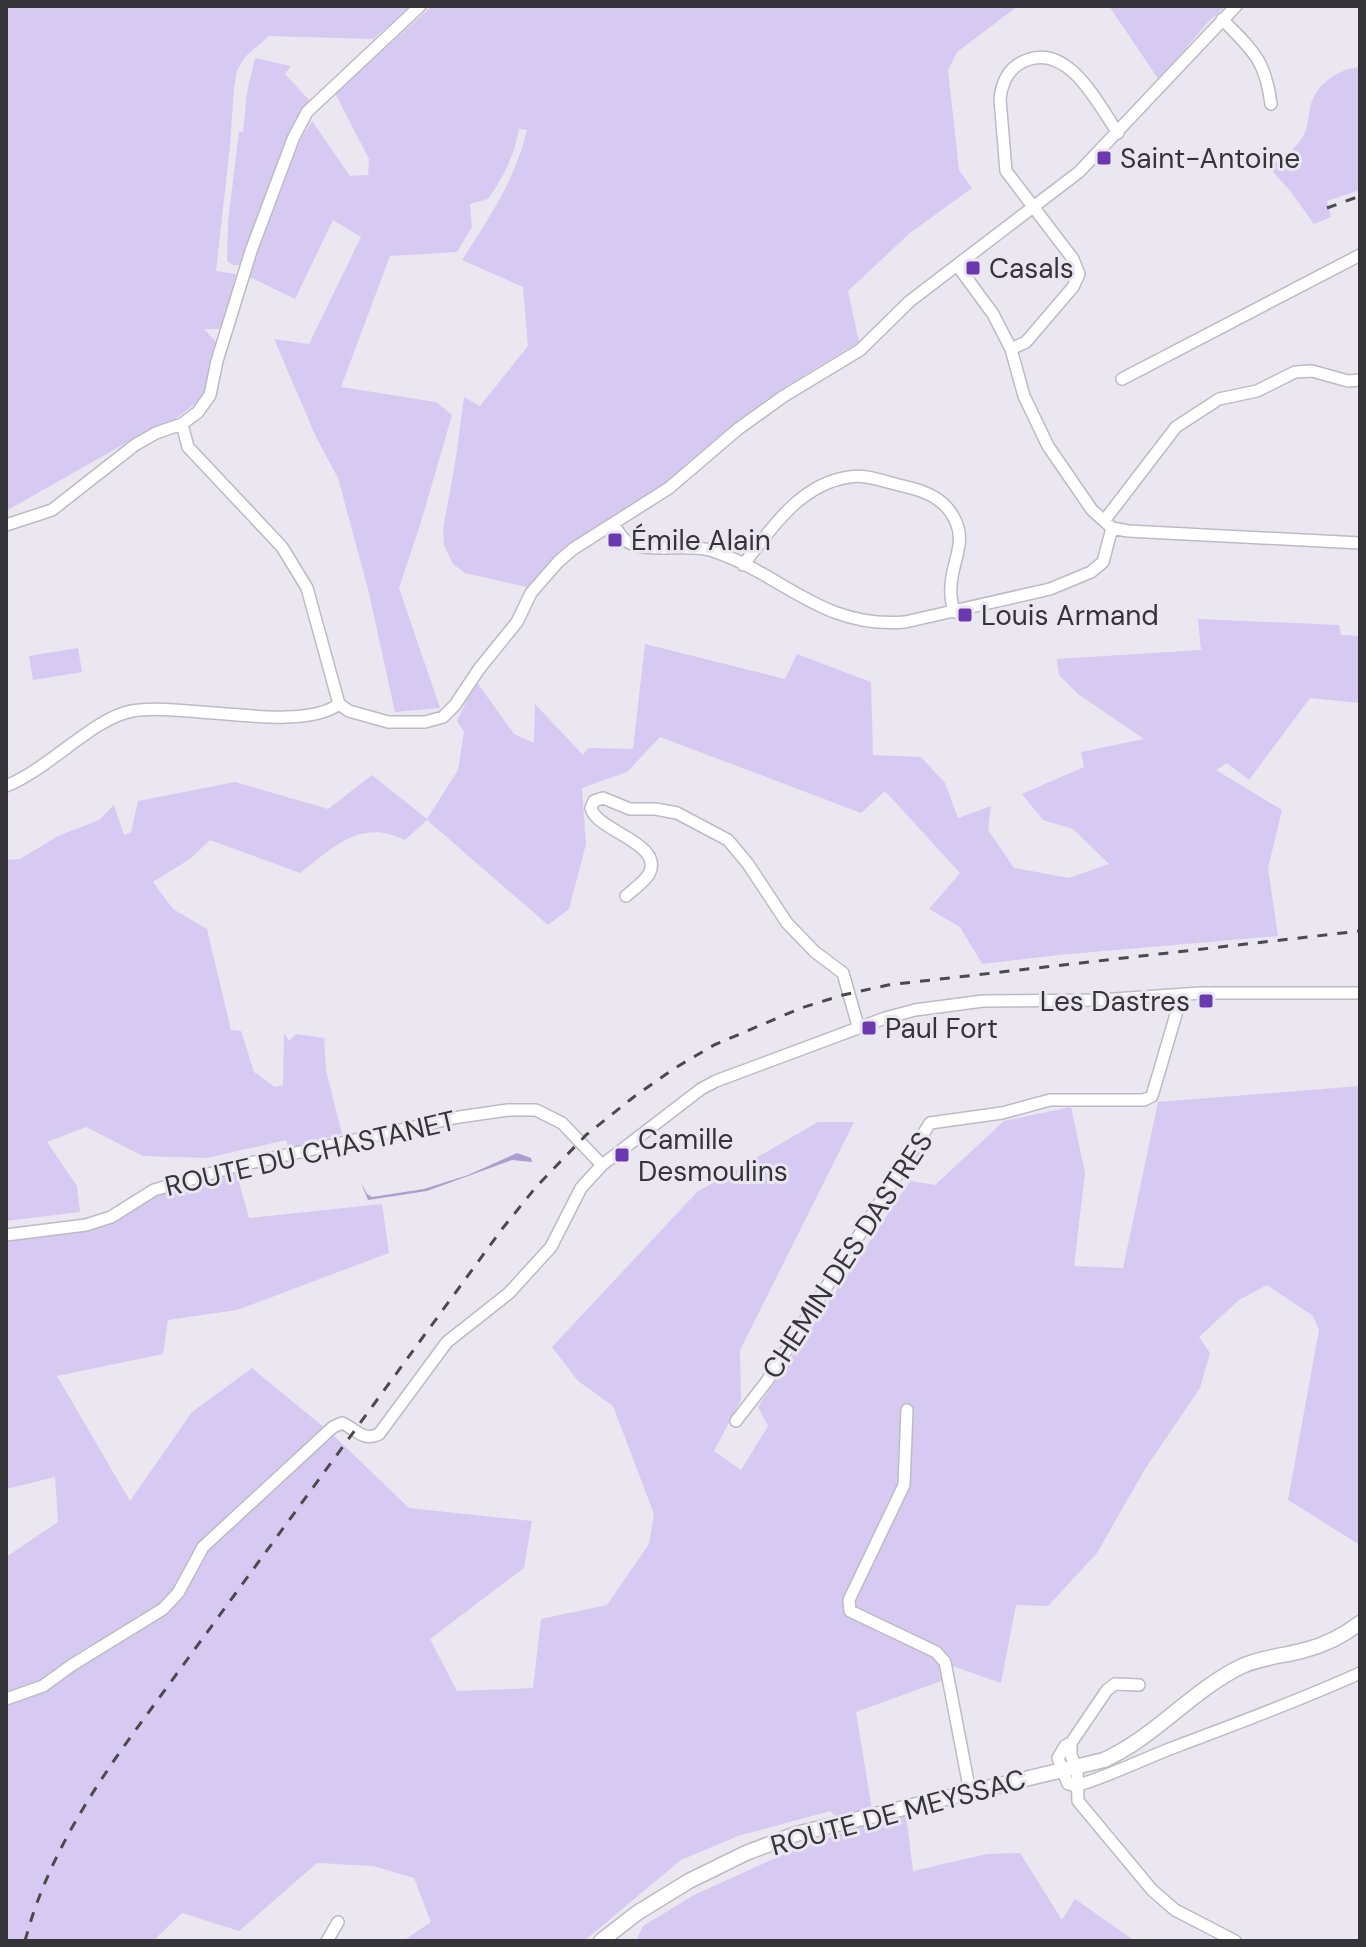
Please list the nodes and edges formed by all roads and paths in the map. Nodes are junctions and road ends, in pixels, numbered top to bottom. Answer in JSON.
{"nodes":[{"id":1,"x":420,"y":6,"type":"edge"},
{"id":2,"x":1236,"y":6,"type":"edge"},
{"id":3,"x":1222,"y":19,"type":"junction"},
{"id":4,"x":1271,"y":104,"type":"dead end"},
{"id":5,"x":1118,"y":133,"type":"junction"},
{"id":6,"x":1031,"y":208,"type":"junction"},
{"id":7,"x":1360,"y":255,"type":"edge"},
{"id":8,"x":957,"y":265,"type":"junction"},
{"id":9,"x":1011,"y":349,"type":"junction"},
{"id":10,"x":1122,"y":379,"type":"dead end"},
{"id":11,"x":1360,"y":380,"type":"edge"},
{"id":12,"x":182,"y":424,"type":"junction"},
{"id":13,"x":1108,"y":524,"type":"junction"},
{"id":14,"x":6,"y":525,"type":"edge"},
{"id":15,"x":614,"y":525,"type":"junction"},
{"id":16,"x":1360,"y":543,"type":"edge"},
{"id":17,"x":743,"y":565,"type":"junction"},
{"id":18,"x":954,"y":612,"type":"junction"},
{"id":19,"x":339,"y":704,"type":"junction"},
{"id":20,"x":6,"y":786,"type":"edge"},
{"id":21,"x":626,"y":896,"type":"dead end"},
{"id":22,"x":1360,"y":993,"type":"edge"},
{"id":23,"x":1182,"y":994,"type":"junction"},
{"id":24,"x":858,"y":1026,"type":"junction"},
{"id":25,"x":602,"y":1165,"type":"junction"},
{"id":26,"x":6,"y":1235,"type":"edge"},
{"id":27,"x":907,"y":1410,"type":"dead end"},
{"id":28,"x":736,"y":1421,"type":"dead end"},
{"id":29,"x":1360,"y":1623,"type":"edge"},
{"id":30,"x":1360,"y":1673,"type":"edge"},
{"id":31,"x":1139,"y":1685,"type":"dead end"},
{"id":32,"x":6,"y":1699,"type":"edge"},
{"id":33,"x":1069,"y":1769,"type":"junction"},
{"id":34,"x":1076,"y":1786,"type":"junction"},
{"id":35,"x":970,"y":1792,"type":"junction"},
{"id":36,"x":338,"y":1922,"type":"dead end"},
{"id":37,"x":327,"y":1941,"type":"edge"},
{"id":38,"x":601,"y":1941,"type":"edge"},
{"id":39,"x":1235,"y":1941,"type":"edge"}],
"edges":[{"from":1,"to":12,"type":"street"},
{"from":2,"to":3,"type":"street"},
{"from":3,"to":4,"type":"street"},
{"from":3,"to":5,"type":"street"},
{"from":5,"to":6,"type":"street"},
{"from":5,"to":6,"type":"street"},
{"from":6,"to":8,"type":"street"},
{"from":6,"to":9,"type":"street"},
{"from":7,"to":10,"type":"street"},
{"from":8,"to":9,"type":"street"},
{"from":8,"to":15,"type":"street"},
{"from":9,"to":13,"type":"street"},
{"from":11,"to":13,"type":"street"},
{"from":12,"to":14,"type":"street"},
{"from":12,"to":19,"type":"street"},
{"from":13,"to":16,"type":"street"},
{"from":13,"to":18,"type":"street"},
{"from":15,"to":17,"type":"street"},
{"from":15,"to":19,"type":"street"},
{"from":17,"to":18,"type":"street"},
{"from":17,"to":18,"type":"street"},
{"from":19,"to":20,"type":"street"},
{"from":21,"to":24,"type":"street"},
{"from":22,"to":23,"type":"street"},
{"from":23,"to":24,"type":"street"},
{"from":23,"to":28,"type":"street","name":"CHEMIN DES DASTRES"},
{"from":24,"to":25,"type":"street"},
{"from":25,"to":26,"type":"street","name":"ROUTE DU CHASTANET"},
{"from":25,"to":32,"type":"street"},
{"from":27,"to":35,"type":"street"},
{"from":29,"to":33,"type":"main road","name":"ROUTE DE MEYSSAC"},
{"from":30,"to":34,"type":"street"},
{"from":31,"to":33,"type":"street"},
{"from":33,"to":34,"type":"street"},
{"from":33,"to":35,"type":"main road","name":"ROUTE DE MEYSSAC"},
{"from":34,"to":39,"type":"street"},
{"from":35,"to":38,"type":"main road","name":"ROUTE DE MEYSSAC"},
{"from":36,"to":37,"type":"street"}]}
